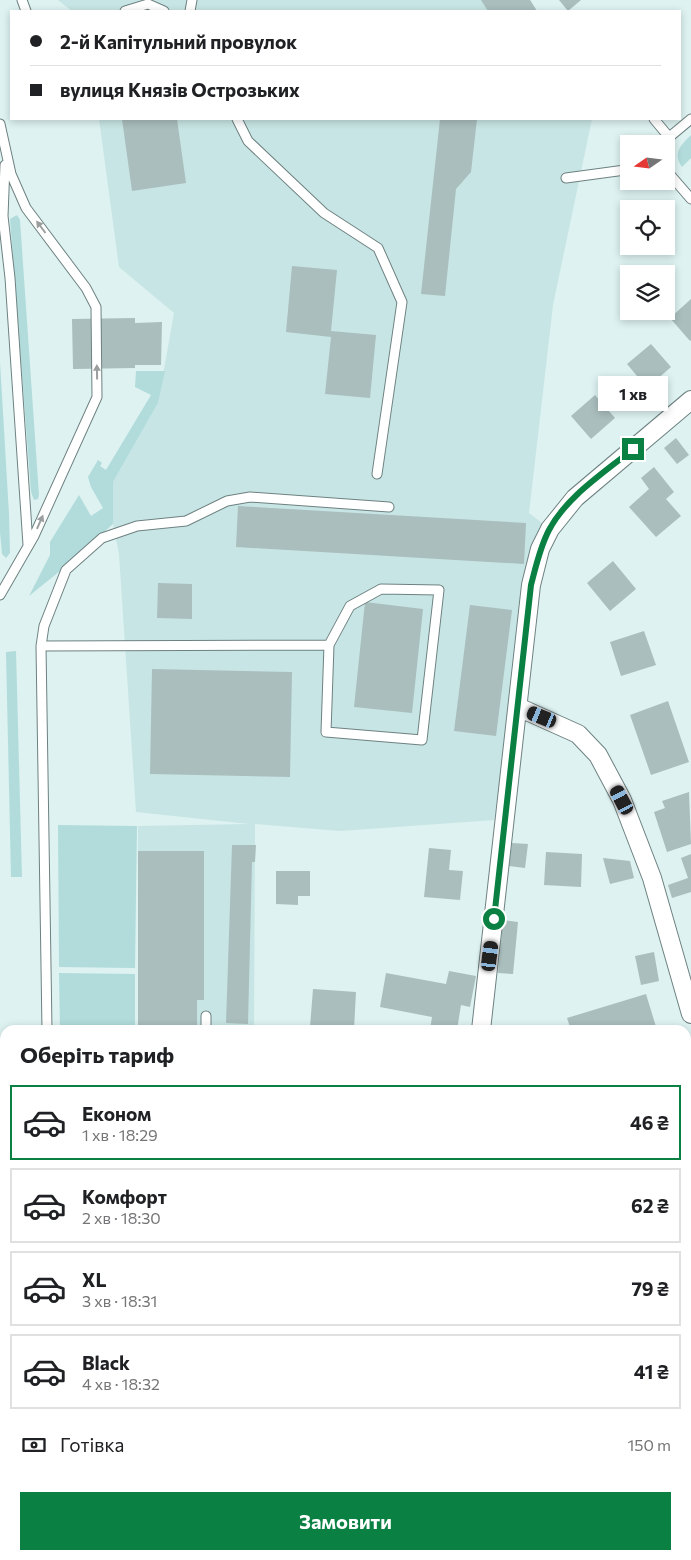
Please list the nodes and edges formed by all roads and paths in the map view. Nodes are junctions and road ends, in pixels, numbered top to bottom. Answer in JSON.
{"nodes":[{"id":1,"x":129,"y":10,"type":"edge"},
{"id":2,"x":162,"y":10,"type":"edge"},
{"id":3,"x":691,"y":119,"type":"edge"},
{"id":4,"x":238,"y":120,"type":"edge"},
{"id":5,"x":655,"y":120,"type":"edge"},
{"id":6,"x":0,"y":124,"type":"edge"},
{"id":7,"x":667,"y":135,"type":"edge"},
{"id":8,"x":671,"y":135,"type":"edge"},
{"id":9,"x":4,"y":141,"type":"junction"},
{"id":10,"x":620,"y":171,"type":"edge"},
{"id":11,"x":566,"y":178,"type":"dead end"},
{"id":12,"x":675,"y":180,"type":"edge"},
{"id":13,"x":691,"y":199,"type":"edge"},
{"id":14,"x":691,"y":400,"type":"edge"},
{"id":15,"x":377,"y":474,"type":"dead end"},
{"id":16,"x":388,"y":507,"type":"dead end"},
{"id":17,"x":28,"y":546,"type":"junction"},
{"id":18,"x":0,"y":595,"type":"edge"},
{"id":19,"x":329,"y":645,"type":"junction"},
{"id":20,"x":41,"y":646,"type":"junction"},
{"id":21,"x":518,"y":707,"type":"junction"},
{"id":22,"x":691,"y":1014,"type":"edge"},
{"id":23,"x":206,"y":1016,"type":"dead end"},
{"id":24,"x":47,"y":1025,"type":"edge"},
{"id":25,"x":206,"y":1025,"type":"edge"},
{"id":26,"x":482,"y":1025,"type":"edge"}],
"edges":[{"from":1,"to":2,"type":"lane"},
{"from":3,"to":8,"type":"lane"},
{"from":4,"to":15,"type":"lane"},
{"from":5,"to":7,"type":"lane"},
{"from":6,"to":9,"type":"lane"},
{"from":9,"to":17,"type":"lane"},
{"from":17,"to":9,"type":"lane","one_way":true},
{"from":10,"to":11,"type":"lane"},
{"from":12,"to":13,"type":"lane"},
{"from":14,"to":21,"type":"street"},
{"from":16,"to":20,"type":"lane"},
{"from":17,"to":18,"type":"lane"},
{"from":19,"to":19,"type":"lane"},
{"from":19,"to":20,"type":"lane"},
{"from":20,"to":24,"type":"lane"},
{"from":21,"to":22,"type":"street"},
{"from":21,"to":26,"type":"street"},
{"from":23,"to":25,"type":"lane"}]}
